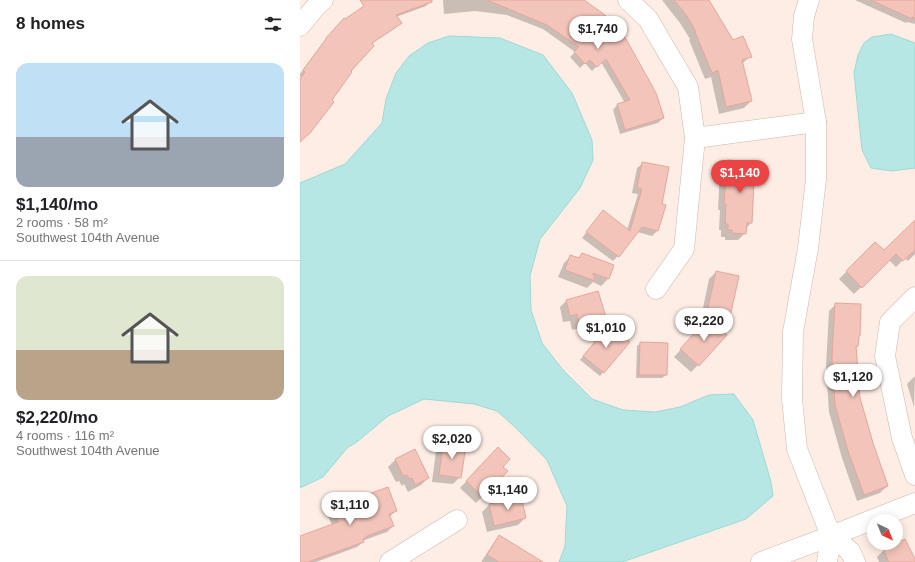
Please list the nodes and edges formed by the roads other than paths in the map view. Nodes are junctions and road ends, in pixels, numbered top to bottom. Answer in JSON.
{"nodes":[{"id":1,"x":323,"y":0,"type":"edge"},
{"id":2,"x":628,"y":0,"type":"edge"},
{"id":3,"x":809,"y":0,"type":"edge"},
{"id":4,"x":300,"y":26,"type":"edge"},
{"id":5,"x":816,"y":122,"type":"junction"},
{"id":6,"x":695,"y":138,"type":"junction"},
{"id":7,"x":656,"y":289,"type":"dead end"},
{"id":8,"x":915,"y":297,"type":"edge"},
{"id":9,"x":909,"y":435,"type":"edge"},
{"id":10,"x":915,"y":475,"type":"edge"},
{"id":11,"x":915,"y":503,"type":"edge"},
{"id":12,"x":456,"y":520,"type":"dead end"},
{"id":13,"x":831,"y":536,"type":"junction"},
{"id":14,"x":390,"y":562,"type":"edge"},
{"id":15,"x":761,"y":562,"type":"edge"},
{"id":16,"x":827,"y":562,"type":"edge"},
{"id":17,"x":855,"y":562,"type":"edge"}],
"edges":[{"from":1,"to":4,"type":"street"},
{"from":2,"to":6,"type":"street"},
{"from":3,"to":5,"type":"street"},
{"from":5,"to":6,"type":"street"},
{"from":5,"to":13,"type":"street"},
{"from":6,"to":7,"type":"street"},
{"from":8,"to":9,"type":"street"},
{"from":9,"to":10,"type":"street"},
{"from":11,"to":13,"type":"street"},
{"from":12,"to":14,"type":"street"},
{"from":13,"to":15,"type":"street"},
{"from":13,"to":16,"type":"street"},
{"from":13,"to":17,"type":"street"}]}
